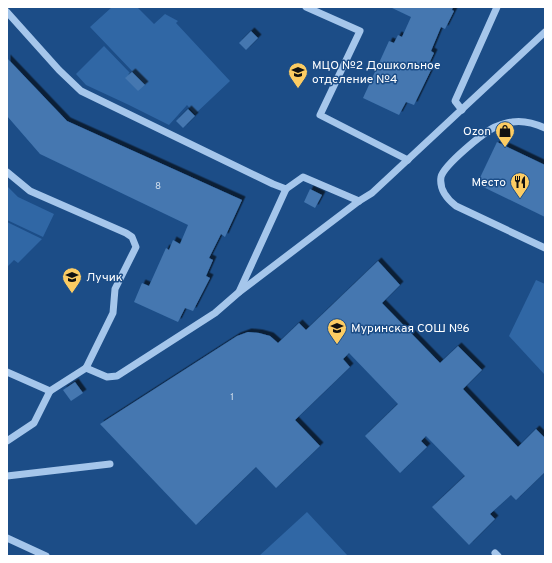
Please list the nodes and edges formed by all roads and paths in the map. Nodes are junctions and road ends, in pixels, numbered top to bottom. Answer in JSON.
{"nodes":[{"id":1,"x":306,"y":7,"type":"edge"},
{"id":2,"x":497,"y":7,"type":"edge"},
{"id":3,"x":7,"y":12,"type":"edge"},
{"id":4,"x":545,"y":32,"type":"edge"},
{"id":5,"x":462,"y":110,"type":"junction"},
{"id":6,"x":545,"y":128,"type":"edge"},
{"id":7,"x":408,"y":160,"type":"junction"},
{"id":8,"x":7,"y":172,"type":"edge"},
{"id":9,"x":286,"y":188,"type":"junction"},
{"id":10,"x":359,"y":201,"type":"junction"},
{"id":11,"x":545,"y":248,"type":"edge"},
{"id":12,"x":238,"y":293,"type":"junction"},
{"id":13,"x":86,"y":368,"type":"junction"},
{"id":14,"x":7,"y":372,"type":"edge"},
{"id":15,"x":50,"y":390,"type":"junction"},
{"id":16,"x":7,"y":441,"type":"edge"},
{"id":17,"x":110,"y":464,"type":"dead end"},
{"id":18,"x":7,"y":476,"type":"edge"},
{"id":19,"x":7,"y":538,"type":"edge"},
{"id":20,"x":46,"y":556,"type":"edge"}],
"edges":[{"from":1,"to":7,"type":"street"},
{"from":2,"to":5,"type":"street"},
{"from":3,"to":9,"type":"street"},
{"from":4,"to":5,"type":"street"},
{"from":5,"to":7,"type":"street"},
{"from":6,"to":11,"type":"street"},
{"from":7,"to":10,"type":"street"},
{"from":8,"to":13,"type":"street"},
{"from":9,"to":10,"type":"street"},
{"from":9,"to":12,"type":"street"},
{"from":10,"to":12,"type":"street"},
{"from":12,"to":13,"type":"street"},
{"from":13,"to":15,"type":"street"},
{"from":14,"to":15,"type":"street"},
{"from":15,"to":16,"type":"street"},
{"from":17,"to":18,"type":"street"},
{"from":19,"to":20,"type":"street"}]}
